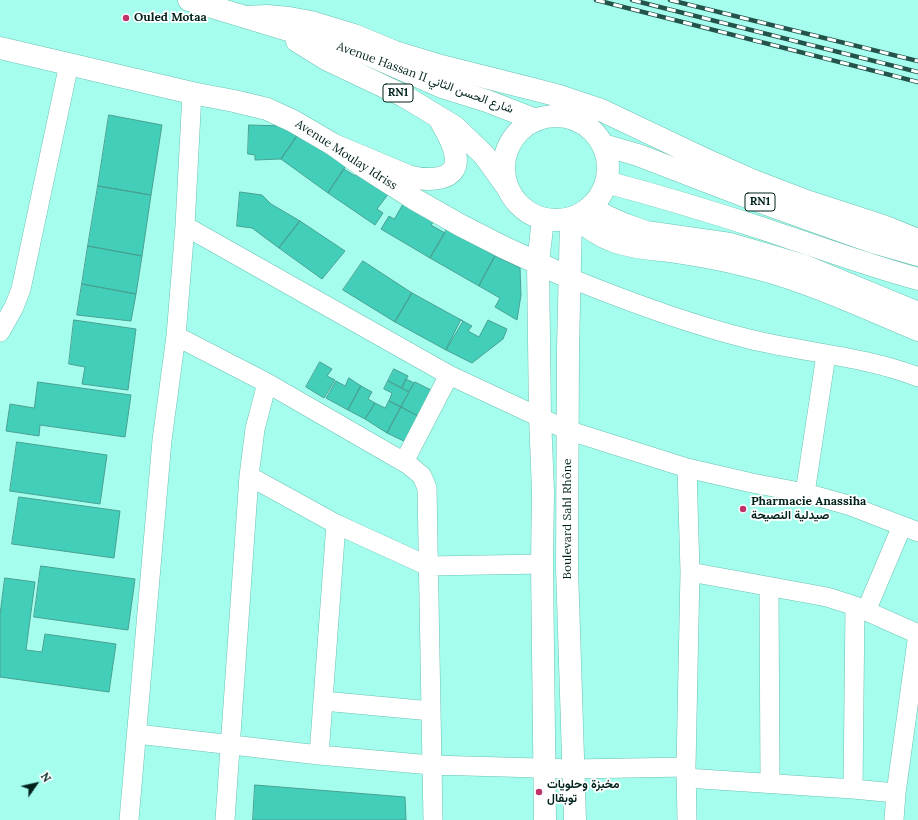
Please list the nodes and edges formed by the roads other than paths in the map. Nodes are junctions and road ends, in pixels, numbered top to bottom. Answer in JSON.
{"nodes":[{"id":1,"x":189,"y":0,"type":"edge"},
{"id":2,"x":245,"y":17,"type":"junction"},
{"id":3,"x":268,"y":24,"type":"junction"},
{"id":4,"x":0,"y":48,"type":"edge"},
{"id":5,"x":69,"y":64,"type":"junction"},
{"id":6,"x":192,"y":93,"type":"junction"},
{"id":7,"x":438,"y":116,"type":"junction"},
{"id":8,"x":536,"y":120,"type":"junction"},
{"id":9,"x":334,"y":145,"type":"junction"},
{"id":10,"x":603,"y":145,"type":"junction"},
{"id":11,"x":606,"y":182,"type":"junction"},
{"id":12,"x":507,"y":187,"type":"junction"},
{"id":13,"x":579,"y":214,"type":"junction"},
{"id":14,"x":543,"y":219,"type":"junction"},
{"id":15,"x":185,"y":226,"type":"junction"},
{"id":16,"x":918,"y":240,"type":"edge"},
{"id":17,"x":918,"y":255,"type":"edge"},
{"id":18,"x":538,"y":263,"type":"junction"},
{"id":19,"x":570,"y":278,"type":"junction"},
{"id":20,"x":918,"y":279,"type":"edge"},
{"id":21,"x":918,"y":313,"type":"edge"},
{"id":22,"x":918,"y":330,"type":"edge"},
{"id":23,"x":0,"y":332,"type":"edge"},
{"id":24,"x":176,"y":336,"type":"junction"},
{"id":25,"x":826,"y":355,"type":"junction"},
{"id":26,"x":449,"y":375,"type":"junction"},
{"id":27,"x":918,"y":377,"type":"edge"},
{"id":28,"x":267,"y":383,"type":"junction"},
{"id":29,"x":540,"y":417,"type":"junction"},
{"id":30,"x":567,"y":430,"type":"junction"},
{"id":31,"x":404,"y":462,"type":"junction"},
{"id":32,"x":687,"y":468,"type":"junction"},
{"id":33,"x":249,"y":476,"type":"junction"},
{"id":34,"x":805,"y":493,"type":"junction"},
{"id":35,"x":336,"y":524,"type":"junction"},
{"id":36,"x":910,"y":529,"type":"edge"},
{"id":37,"x":542,"y":564,"type":"junction"},
{"id":38,"x":428,"y":566,"type":"junction"},
{"id":39,"x":690,"y":572,"type":"junction"},
{"id":40,"x":769,"y":587,"type":"junction"},
{"id":41,"x":860,"y":609,"type":"junction"},
{"id":42,"x":918,"y":634,"type":"edge"},
{"id":43,"x":323,"y":701,"type":"junction"},
{"id":44,"x":431,"y":711,"type":"junction"},
{"id":45,"x":137,"y":734,"type":"junction"},
{"id":46,"x":231,"y":744,"type":"junction"},
{"id":47,"x":319,"y":755,"type":"junction"},
{"id":48,"x":431,"y":765,"type":"junction"},
{"id":49,"x":544,"y":768,"type":"junction"},
{"id":50,"x":574,"y":769,"type":"junction"},
{"id":51,"x":686,"y":772,"type":"junction"},
{"id":52,"x":770,"y":783,"type":"junction"},
{"id":53,"x":853,"y":789,"type":"junction"},
{"id":54,"x":896,"y":793,"type":"junction"},
{"id":55,"x":129,"y":820,"type":"edge"},
{"id":56,"x":225,"y":820,"type":"edge"},
{"id":57,"x":433,"y":820,"type":"edge"},
{"id":58,"x":545,"y":820,"type":"edge"},
{"id":59,"x":575,"y":820,"type":"edge"},
{"id":60,"x":687,"y":820,"type":"edge"},
{"id":61,"x":894,"y":820,"type":"edge"}],
"edges":[{"from":1,"to":2,"type":"main road","name":"Avenue Hassan II شارع الحسن الثاني","number":"RN1"},
{"from":2,"to":3,"type":"main road","name":"Avenue Hassan II شارع الحسن الثاني","number":"RN1"},
{"from":2,"to":16,"type":"main road"},
{"from":3,"to":7,"type":"main road","name":"Avenue Hassan II شارع الحسن الثاني","number":"RN1"},
{"from":3,"to":8,"type":"main road","name":"Avenue Hassan II شارع الحسن الثاني","number":"RN1"},
{"from":4,"to":5,"type":"main road","name":"Avenue Moulay Idriss"},
{"from":5,"to":6,"type":"main road","name":"Avenue Moulay Idriss"},
{"from":5,"to":23,"type":"street"},
{"from":6,"to":9,"type":"main road","name":"Avenue Moulay Idriss"},
{"from":6,"to":15,"type":"street"},
{"from":7,"to":9,"type":"main road"},
{"from":7,"to":12,"type":"main road","name":"Avenue Hassan II شارع الحسن الثاني","number":"RN1"},
{"from":8,"to":10,"type":"main road","number":"RN1"},
{"from":8,"to":12,"type":"main road","number":"RN1"},
{"from":9,"to":18,"type":"main road","name":"Avenue Moulay Idriss"},
{"from":10,"to":11,"type":"main road","number":"RN1"},
{"from":10,"to":17,"type":"main road","number":"RN1"},
{"from":11,"to":13,"type":"main road","number":"RN1"},
{"from":11,"to":20,"type":"main road","number":"RN1"},
{"from":12,"to":14,"type":"main road","number":"RN1"},
{"from":13,"to":14,"type":"main road","number":"RN1"},
{"from":13,"to":19,"type":"main road","name":"Boulevard Sahl Rhône"},
{"from":13,"to":21,"type":"main road"},
{"from":13,"to":22,"type":"main road"},
{"from":14,"to":18,"type":"main road","name":"Boulevard Sahl Rhône"},
{"from":15,"to":24,"type":"street"},
{"from":15,"to":26,"type":"street"},
{"from":18,"to":19,"type":"main road","name":"Avenue Moulay Idriss"},
{"from":18,"to":29,"type":"main road","name":"Boulevard Sahl Rhône"},
{"from":19,"to":25,"type":"street"},
{"from":19,"to":30,"type":"main road","name":"Boulevard Sahl Rhône"},
{"from":24,"to":28,"type":"street"},
{"from":24,"to":45,"type":"street"},
{"from":25,"to":27,"type":"street"},
{"from":25,"to":34,"type":"street"},
{"from":26,"to":29,"type":"street"},
{"from":26,"to":31,"type":"street"},
{"from":28,"to":31,"type":"street"},
{"from":28,"to":33,"type":"street"},
{"from":29,"to":30,"type":"street"},
{"from":29,"to":37,"type":"main road","name":"Boulevard Sahl Rhône"},
{"from":30,"to":32,"type":"street"},
{"from":30,"to":50,"type":"main road","name":"Boulevard Sahl Rhône"},
{"from":31,"to":38,"type":"street"},
{"from":32,"to":34,"type":"street"},
{"from":32,"to":39,"type":"street"},
{"from":33,"to":35,"type":"street"},
{"from":33,"to":46,"type":"street"},
{"from":34,"to":36,"type":"street"},
{"from":35,"to":38,"type":"street"},
{"from":35,"to":43,"type":"street"},
{"from":36,"to":41,"type":"street"},
{"from":37,"to":38,"type":"street"},
{"from":37,"to":49,"type":"main road","name":"Boulevard Sahl Rhône"},
{"from":38,"to":44,"type":"street"},
{"from":39,"to":40,"type":"street"},
{"from":39,"to":51,"type":"street"},
{"from":40,"to":41,"type":"street"},
{"from":40,"to":52,"type":"street"},
{"from":41,"to":42,"type":"street"},
{"from":41,"to":53,"type":"street"},
{"from":42,"to":54,"type":"street"},
{"from":43,"to":44,"type":"street"},
{"from":43,"to":47,"type":"street"},
{"from":44,"to":48,"type":"street"},
{"from":45,"to":46,"type":"street"},
{"from":45,"to":55,"type":"street"},
{"from":46,"to":47,"type":"street"},
{"from":46,"to":56,"type":"street"},
{"from":47,"to":48,"type":"street"},
{"from":48,"to":49,"type":"street"},
{"from":48,"to":57,"type":"street"},
{"from":49,"to":50,"type":"street"},
{"from":49,"to":58,"type":"main road","name":"Boulevard Sahl Rhône"},
{"from":50,"to":51,"type":"street"},
{"from":50,"to":59,"type":"main road","name":"Boulevard Sahl Rhône"},
{"from":51,"to":52,"type":"street"},
{"from":51,"to":60,"type":"street"},
{"from":52,"to":53,"type":"street"},
{"from":53,"to":54,"type":"street"},
{"from":54,"to":61,"type":"street"}]}
